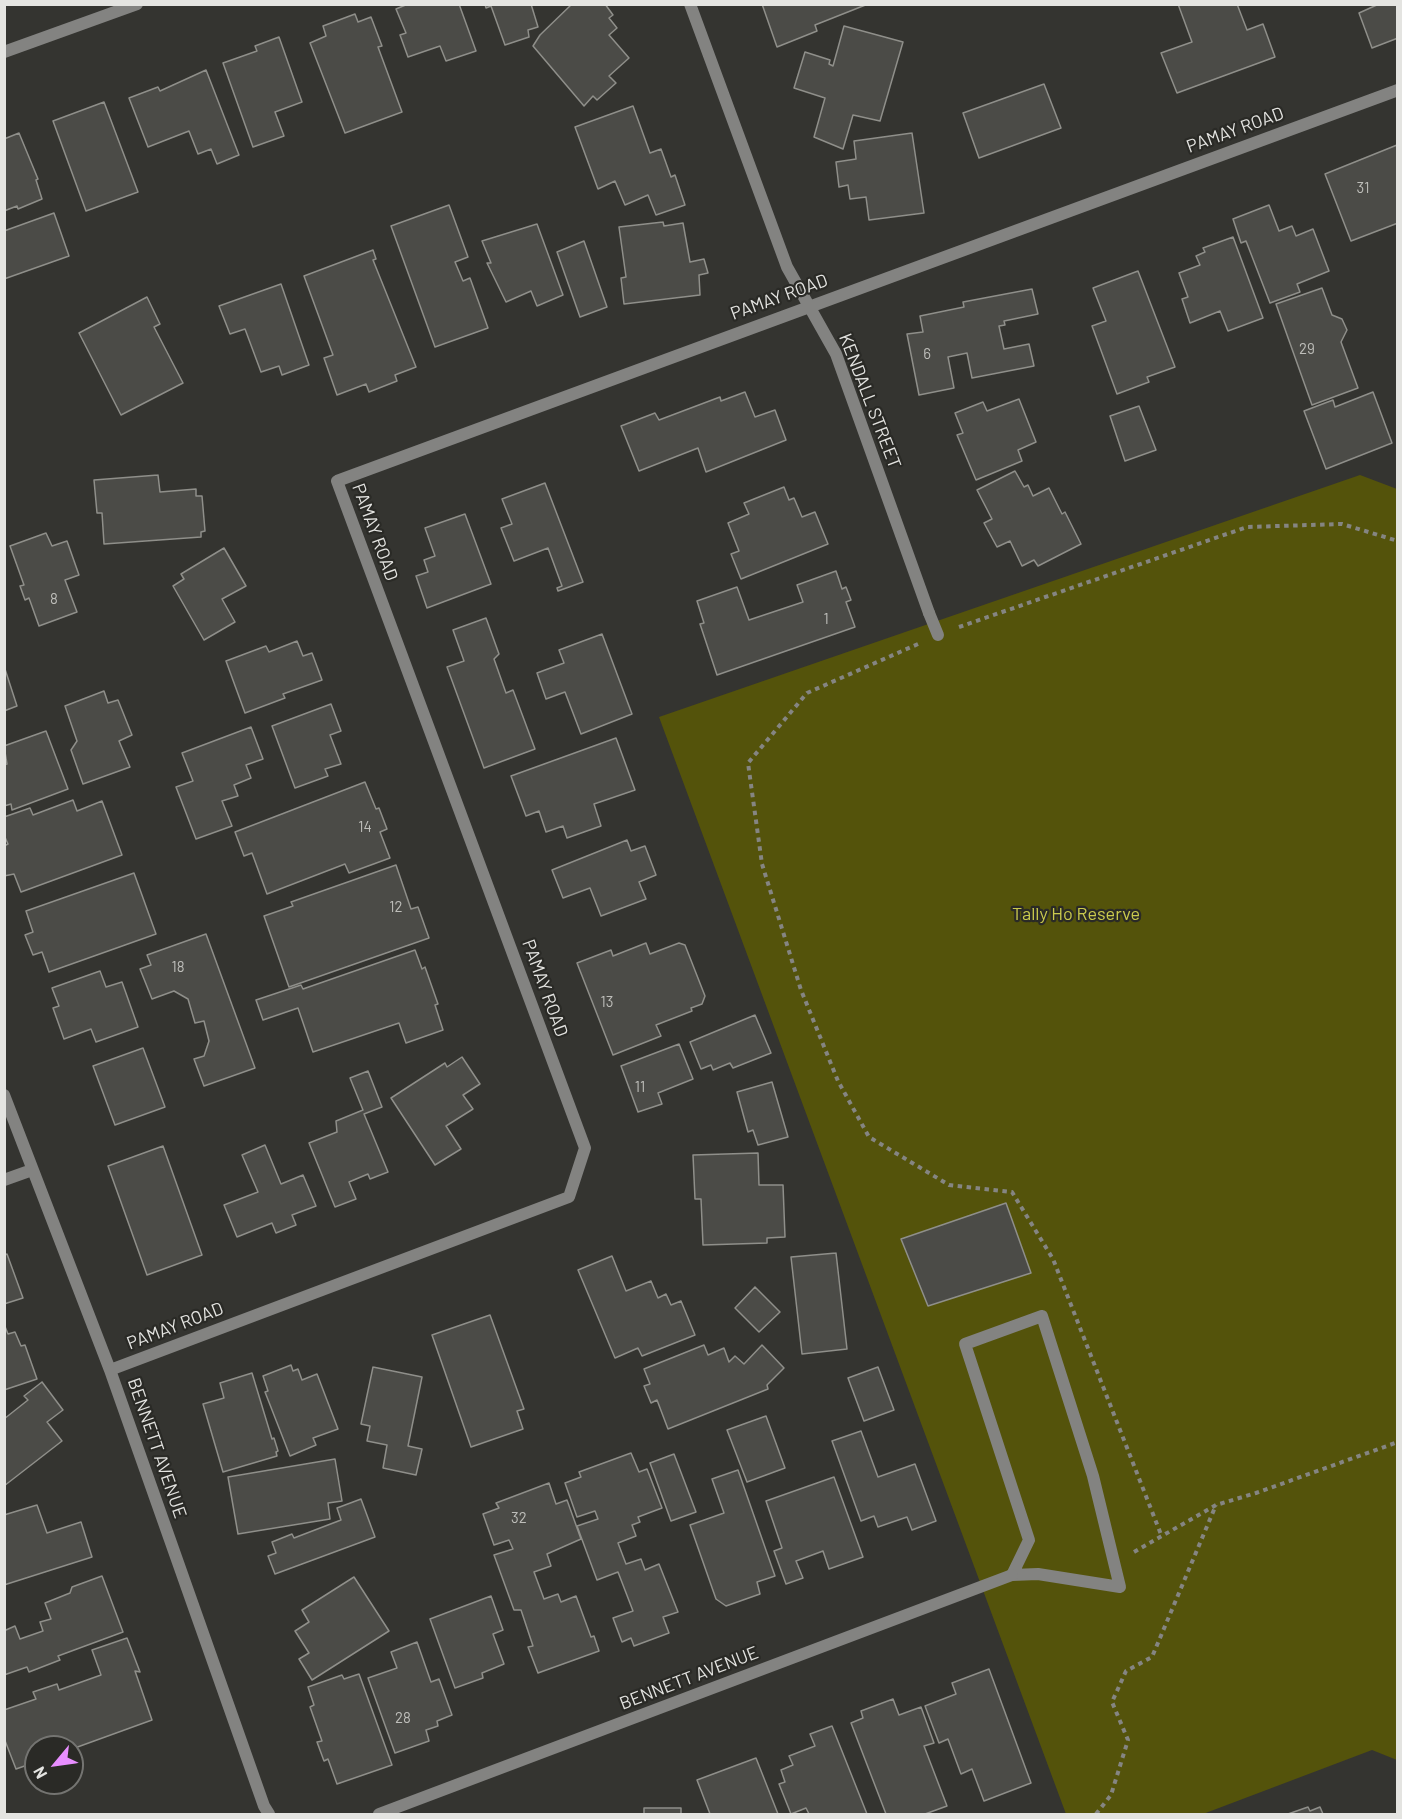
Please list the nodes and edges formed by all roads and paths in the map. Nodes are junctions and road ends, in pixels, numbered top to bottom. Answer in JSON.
{"nodes":[{"id":1,"x":137,"y":4,"type":"edge"},
{"id":2,"x":690,"y":4,"type":"edge"},
{"id":3,"x":4,"y":52,"type":"edge"},
{"id":4,"x":1398,"y":90,"type":"edge"},
{"id":5,"x":809,"y":305,"type":"junction"},
{"id":6,"x":1398,"y":541,"type":"edge"},
{"id":7,"x":938,"y":635,"type":"junction"},
{"id":8,"x":4,"y":1095,"type":"edge"},
{"id":9,"x":32,"y":1170,"type":"junction"},
{"id":10,"x":4,"y":1180,"type":"edge"},
{"id":11,"x":110,"y":1370,"type":"junction"},
{"id":12,"x":1398,"y":1442,"type":"edge"},
{"id":13,"x":1216,"y":1505,"type":"junction"},
{"id":14,"x":1162,"y":1537,"type":"junction"},
{"id":15,"x":1114,"y":1563,"type":"junction"},
{"id":16,"x":1012,"y":1575,"type":"junction"},
{"id":17,"x":269,"y":1815,"type":"edge"},
{"id":18,"x":379,"y":1815,"type":"edge"},
{"id":19,"x":1096,"y":1815,"type":"edge"}],
"edges":[{"from":1,"to":3,"type":"street"},
{"from":2,"to":5,"type":"street","name":"KENDALL STREET"},
{"from":4,"to":5,"type":"street","name":"PAMAY ROAD"},
{"from":5,"to":7,"type":"street","name":"KENDALL STREET"},
{"from":5,"to":11,"type":"street","name":"PAMAY ROAD"},
{"from":6,"to":7,"type":"path"},
{"from":7,"to":14,"type":"path"},
{"from":8,"to":9,"type":"street","name":"BENNETT AVENUE"},
{"from":9,"to":10,"type":"street"},
{"from":9,"to":11,"type":"street","name":"BENNETT AVENUE"},
{"from":11,"to":17,"type":"street","name":"BENNETT AVENUE"},
{"from":12,"to":13,"type":"path"},
{"from":13,"to":14,"type":"path"},
{"from":13,"to":19,"type":"path"},
{"from":14,"to":15,"type":"path"},
{"from":15,"to":16,"type":"street"},
{"from":15,"to":16,"type":"street"},
{"from":16,"to":18,"type":"street","name":"BENNETT AVENUE"}]}
